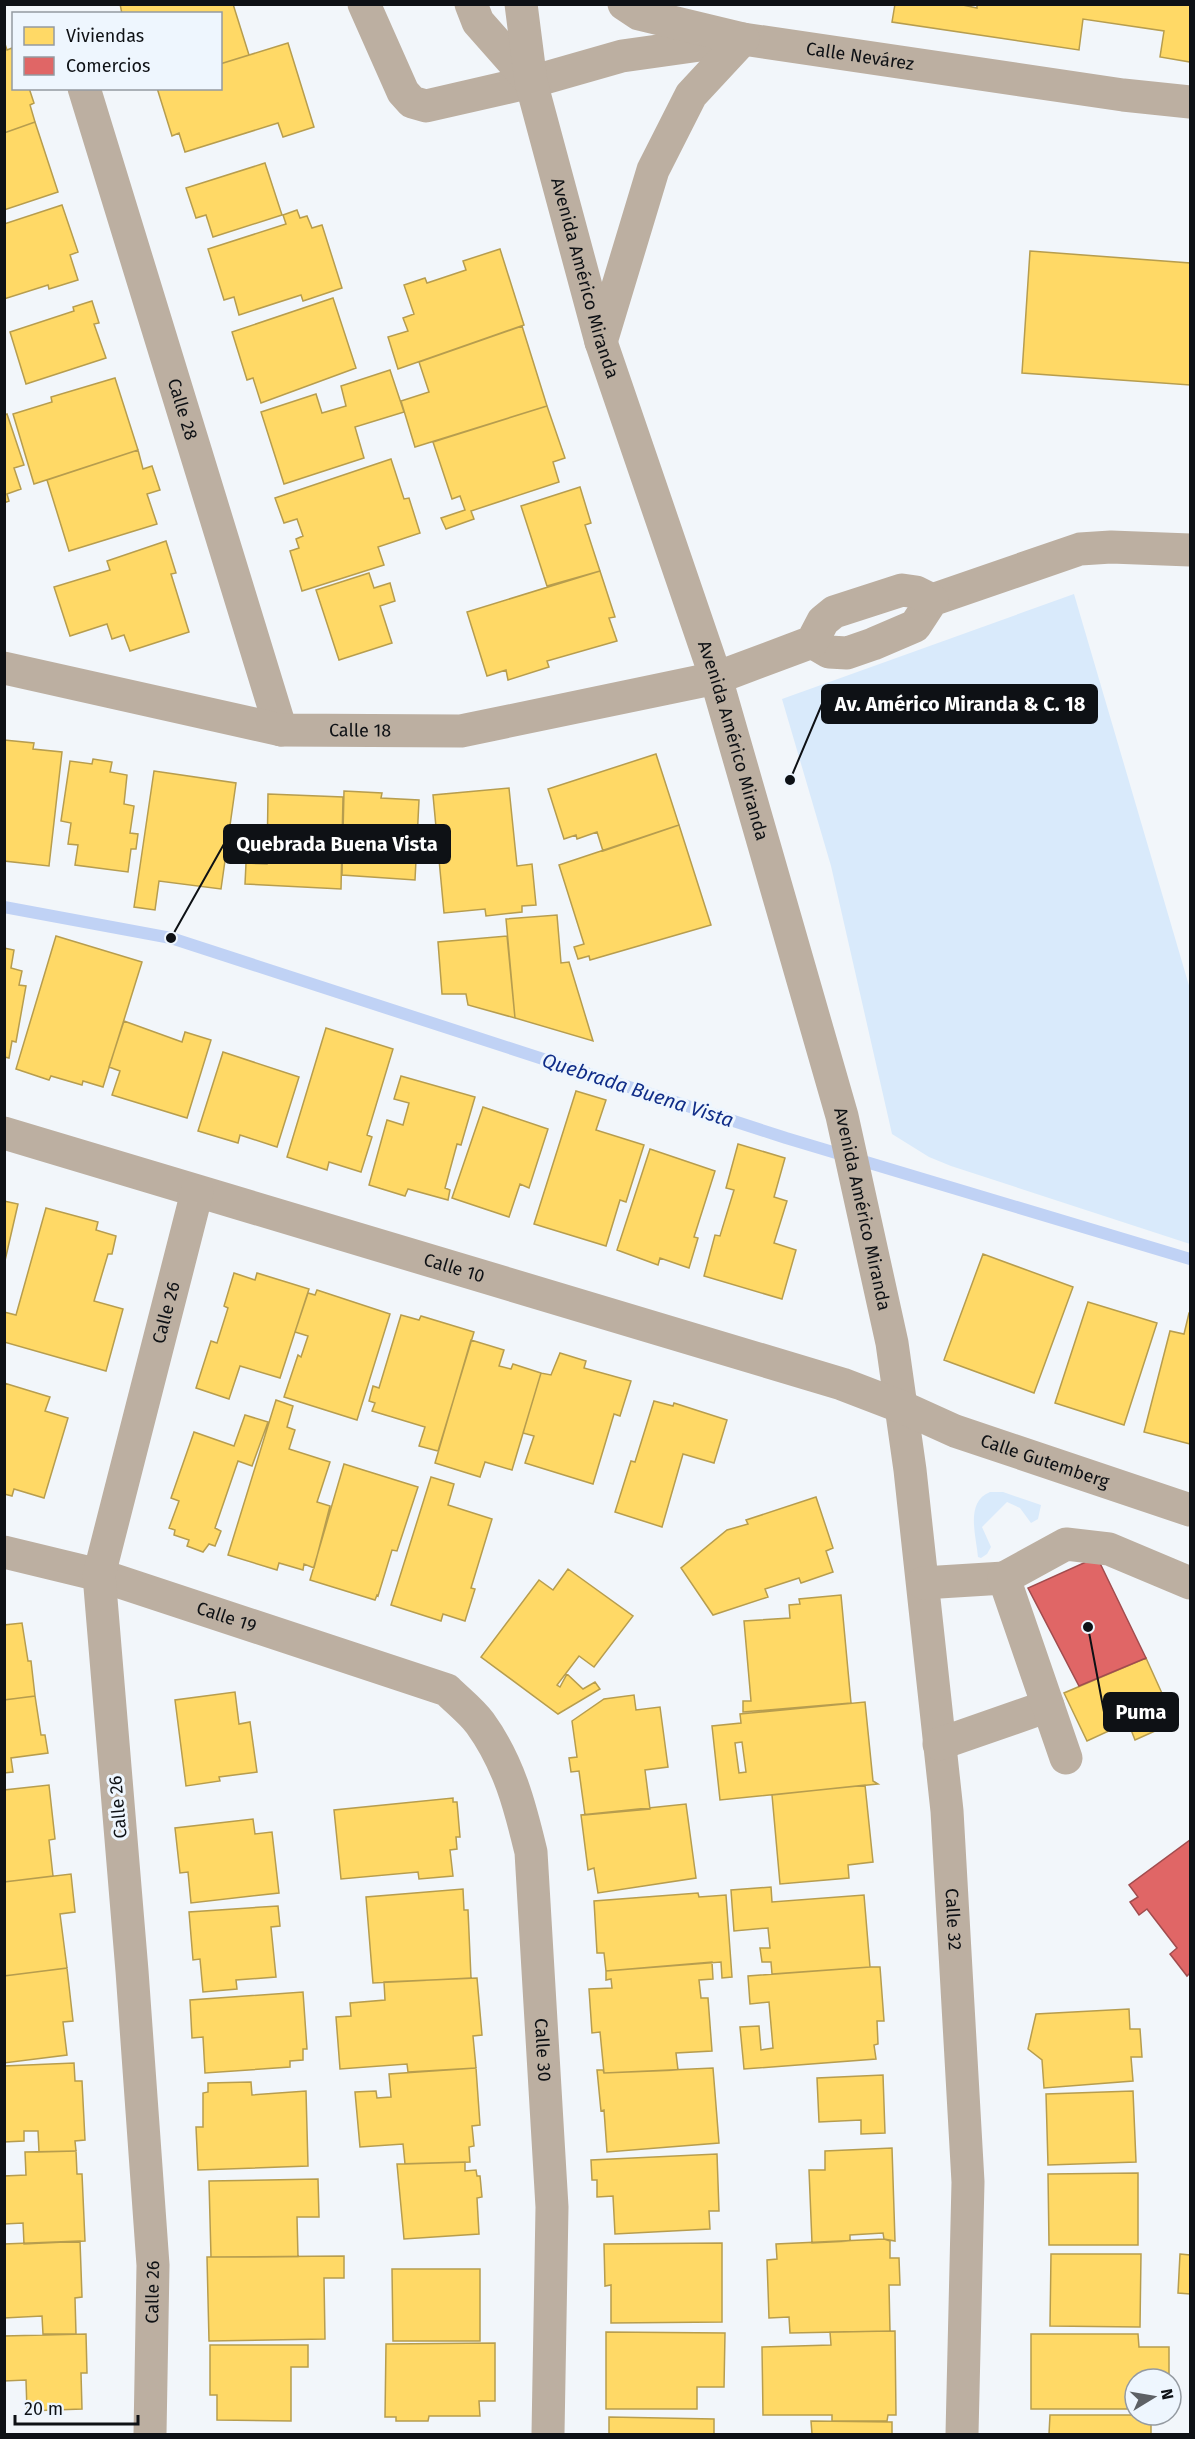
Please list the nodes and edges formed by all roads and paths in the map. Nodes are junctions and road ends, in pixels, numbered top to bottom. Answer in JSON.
{"nodes":[{"id":1,"x":364,"y":4,"type":"edge"},
{"id":2,"x":471,"y":4,"type":"edge"},
{"id":3,"x":521,"y":4,"type":"edge"},
{"id":4,"x":624,"y":4,"type":"edge"},
{"id":5,"x":743,"y":39,"type":"junction"},
{"id":6,"x":531,"y":82,"type":"junction"},
{"id":7,"x":85,"y":90,"type":"edge"},
{"id":8,"x":1191,"y":102,"type":"edge"},
{"id":9,"x":601,"y":342,"type":"junction"},
{"id":10,"x":1191,"y":550,"type":"edge"},
{"id":11,"x":932,"y":600,"type":"junction"},
{"id":12,"x":812,"y":642,"type":"junction"},
{"id":13,"x":4,"y":668,"type":"edge"},
{"id":14,"x":716,"y":678,"type":"junction"},
{"id":15,"x":281,"y":730,"type":"junction"},
{"id":16,"x":4,"y":1133,"type":"edge"},
{"id":17,"x":197,"y":1192,"type":"junction"},
{"id":18,"x":902,"y":1407,"type":"junction"},
{"id":19,"x":1191,"y":1510,"type":"edge"},
{"id":20,"x":4,"y":1552,"type":"edge"},
{"id":21,"x":99,"y":1575,"type":"junction"},
{"id":22,"x":1004,"y":1578,"type":"junction"},
{"id":23,"x":922,"y":1582,"type":"junction"},
{"id":24,"x":1191,"y":1582,"type":"edge"},
{"id":25,"x":447,"y":1690,"type":"joint"},
{"id":26,"x":1048,"y":1706,"type":"junction"},
{"id":27,"x":939,"y":1744,"type":"junction"},
{"id":28,"x":1066,"y":1758,"type":"dead end"},
{"id":29,"x":150,"y":2434,"type":"edge"},
{"id":30,"x":548,"y":2434,"type":"edge"},
{"id":31,"x":962,"y":2434,"type":"edge"}],
"edges":[{"from":1,"to":6,"type":"street","name":"Calle Nevárez"},
{"from":2,"to":6,"type":"street","name":"Avenida Américo Miranda"},
{"from":3,"to":6,"type":"street","name":"Avenida Américo Miranda"},
{"from":4,"to":5,"type":"street"},
{"from":5,"to":6,"type":"street","name":"Calle Nevárez"},
{"from":5,"to":8,"type":"street","name":"Calle Nevárez"},
{"from":5,"to":9,"type":"street"},
{"from":6,"to":9,"type":"street","name":"Avenida Américo Miranda"},
{"from":7,"to":15,"type":"street","name":"Calle 28"},
{"from":9,"to":14,"type":"street","name":"Avenida Américo Miranda"},
{"from":10,"to":11,"type":"street"},
{"from":11,"to":12,"type":"street"},
{"from":11,"to":12,"type":"street"},
{"from":12,"to":14,"type":"street","name":"Calle 18"},
{"from":13,"to":15,"type":"street","name":"Calle 18"},
{"from":14,"to":15,"type":"street","name":"Calle 18"},
{"from":14,"to":18,"type":"street","name":"Avenida Américo Miranda"},
{"from":16,"to":17,"type":"street","name":"Calle 10"},
{"from":17,"to":18,"type":"street","name":"Calle 10"},
{"from":17,"to":21,"type":"street","name":"Calle 26"},
{"from":18,"to":19,"type":"street","name":"Calle Gutemberg"},
{"from":18,"to":23,"type":"street","name":"Calle 32"},
{"from":20,"to":21,"type":"street","name":"Calle 19"},
{"from":21,"to":25,"type":"street","name":"Calle 19"},
{"from":21,"to":29,"type":"street","name":"Calle 26"},
{"from":22,"to":23,"type":"street"},
{"from":22,"to":24,"type":"street"},
{"from":22,"to":26,"type":"street"},
{"from":23,"to":27,"type":"street","name":"Calle 32"},
{"from":25,"to":30,"type":"street","name":"Calle 30"},
{"from":26,"to":27,"type":"street"},
{"from":26,"to":28,"type":"street"},
{"from":27,"to":31,"type":"street","name":"Calle 32"}]}
